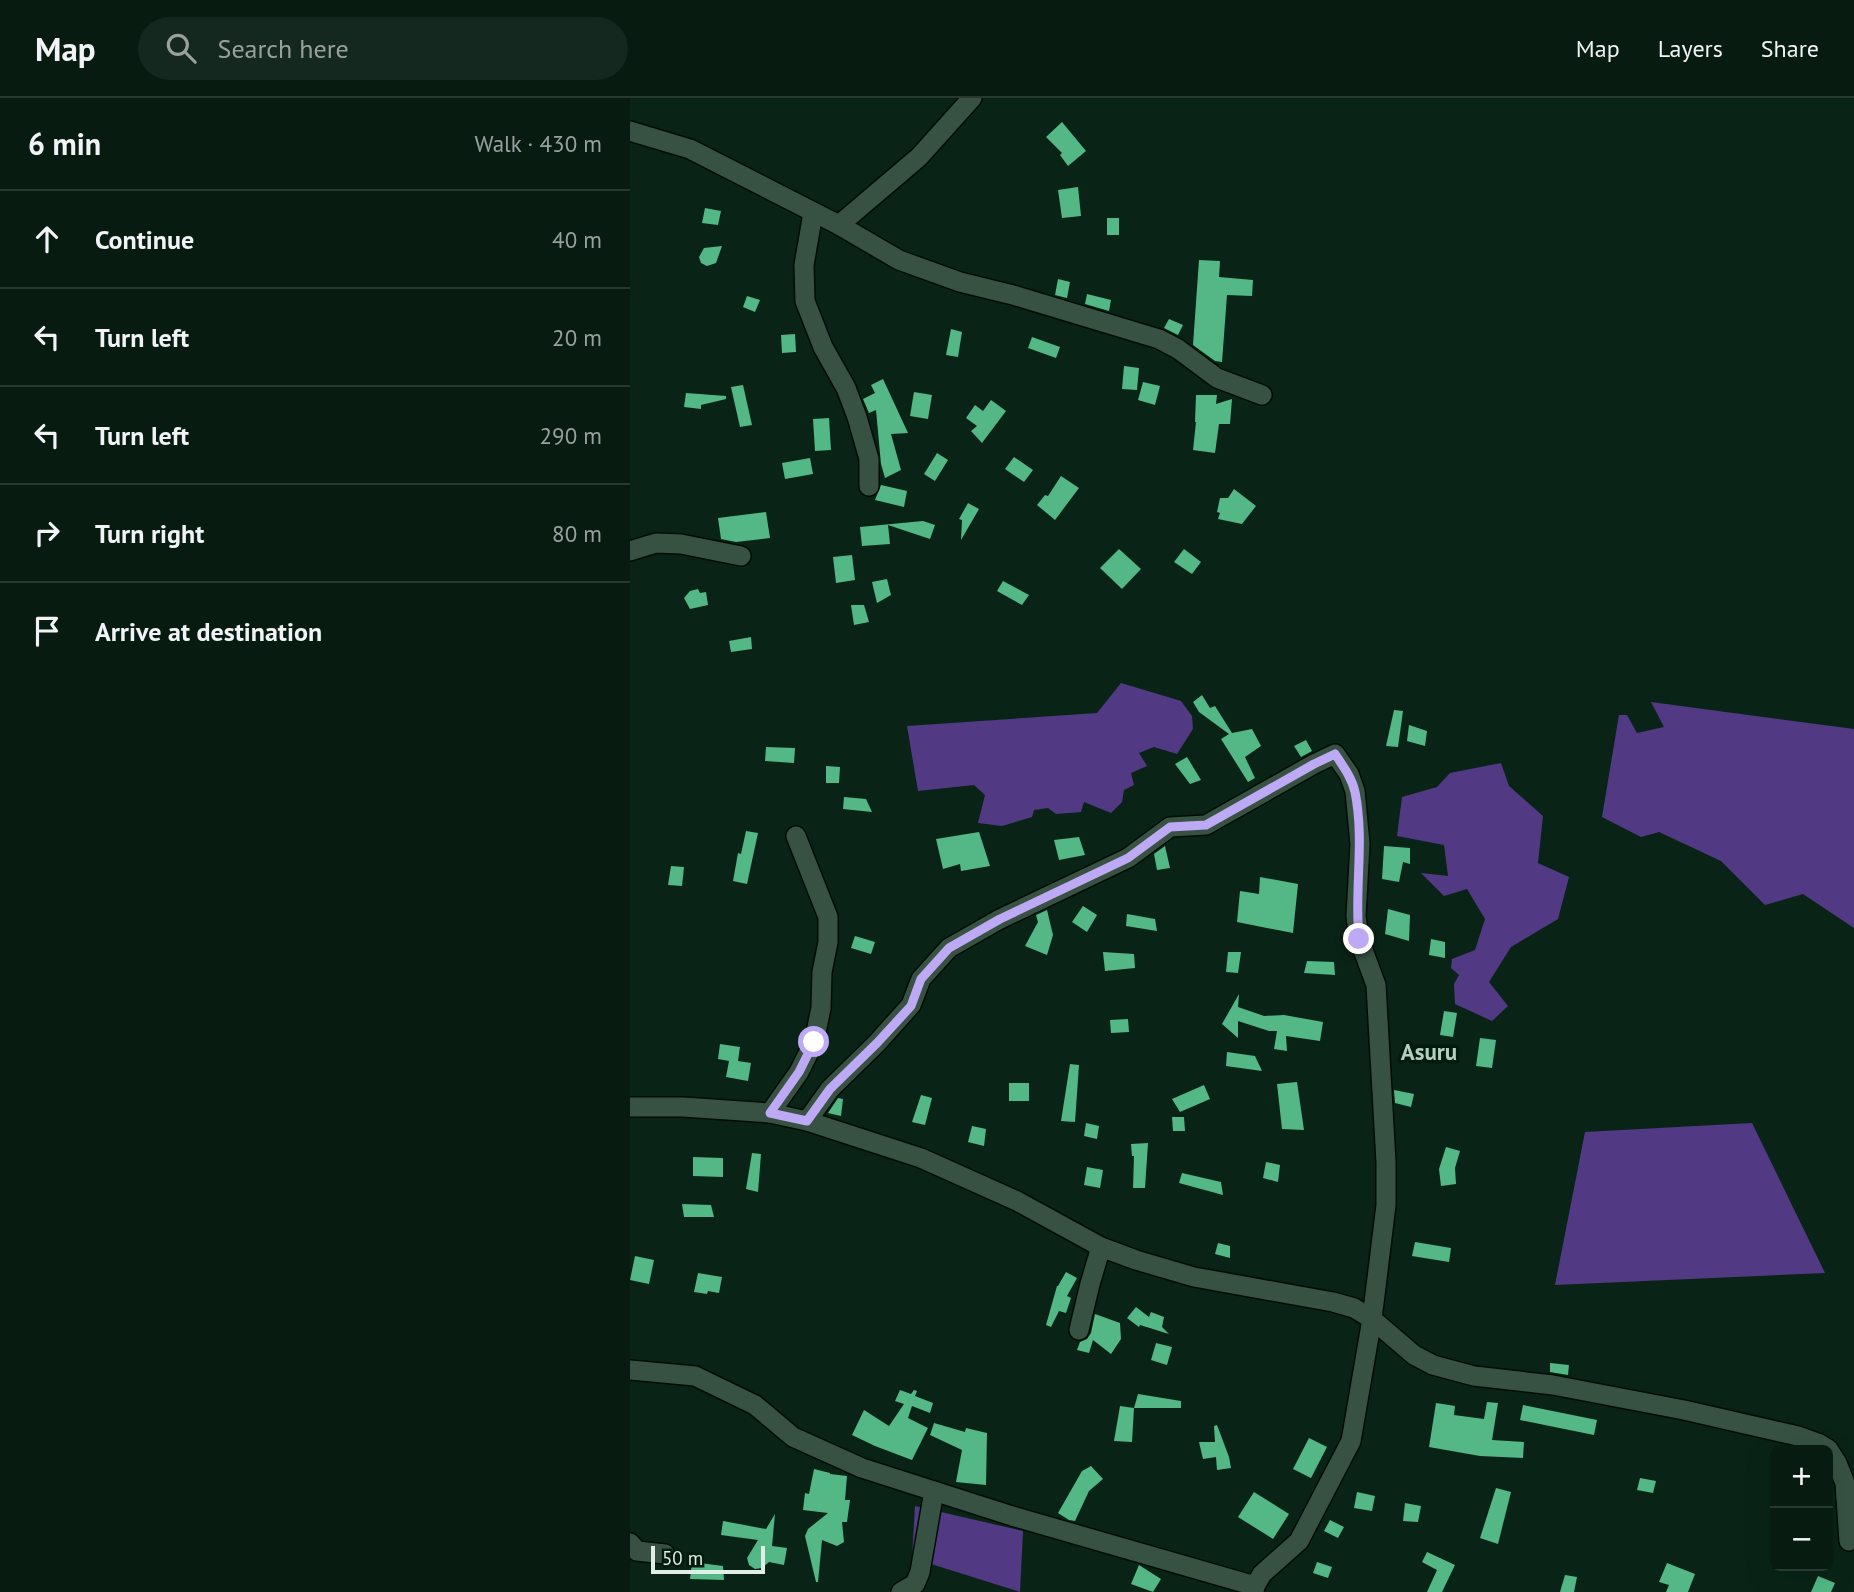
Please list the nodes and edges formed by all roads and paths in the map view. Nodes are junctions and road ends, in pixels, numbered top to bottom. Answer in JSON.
{"nodes":[{"id":1,"x":972,"y":98,"type":"edge"},
{"id":2,"x":630,"y":131,"type":"edge"},
{"id":3,"x":813,"y":213,"type":"junction"},
{"id":4,"x":839,"y":225,"type":"junction"},
{"id":5,"x":1262,"y":395,"type":"dead end"},
{"id":6,"x":869,"y":486,"type":"dead end"},
{"id":7,"x":630,"y":551,"type":"edge"},
{"id":8,"x":741,"y":556,"type":"dead end"},
{"id":9,"x":796,"y":836,"type":"dead end"},
{"id":10,"x":630,"y":1107,"type":"edge"},
{"id":11,"x":770,"y":1113,"type":"junction"},
{"id":12,"x":807,"y":1121,"type":"junction"},
{"id":13,"x":1101,"y":1247,"type":"junction"},
{"id":14,"x":1372,"y":1318,"type":"junction"},
{"id":15,"x":1079,"y":1330,"type":"dead end"},
{"id":16,"x":630,"y":1370,"type":"edge"},
{"id":17,"x":934,"y":1491,"type":"junction"},
{"id":18,"x":1849,"y":1541,"type":"dead end"},
{"id":19,"x":630,"y":1543,"type":"edge"},
{"id":20,"x":665,"y":1554,"type":"dead end"},
{"id":21,"x":1255,"y":1589,"type":"edge"},
{"id":22,"x":901,"y":1592,"type":"edge"}],
"edges":[{"from":1,"to":4,"type":"street"},
{"from":2,"to":3,"type":"street"},
{"from":3,"to":4,"type":"street"},
{"from":3,"to":6,"type":"street"},
{"from":4,"to":5,"type":"street"},
{"from":7,"to":8,"type":"street"},
{"from":9,"to":11,"type":"street"},
{"from":10,"to":11,"type":"street"},
{"from":11,"to":12,"type":"street"},
{"from":12,"to":13,"type":"street"},
{"from":12,"to":14,"type":"street"},
{"from":13,"to":14,"type":"street"},
{"from":13,"to":15,"type":"street"},
{"from":14,"to":18,"type":"street"},
{"from":14,"to":21,"type":"street"},
{"from":16,"to":17,"type":"street"},
{"from":17,"to":21,"type":"street"},
{"from":17,"to":22,"type":"street"},
{"from":19,"to":20,"type":"street"}]}
